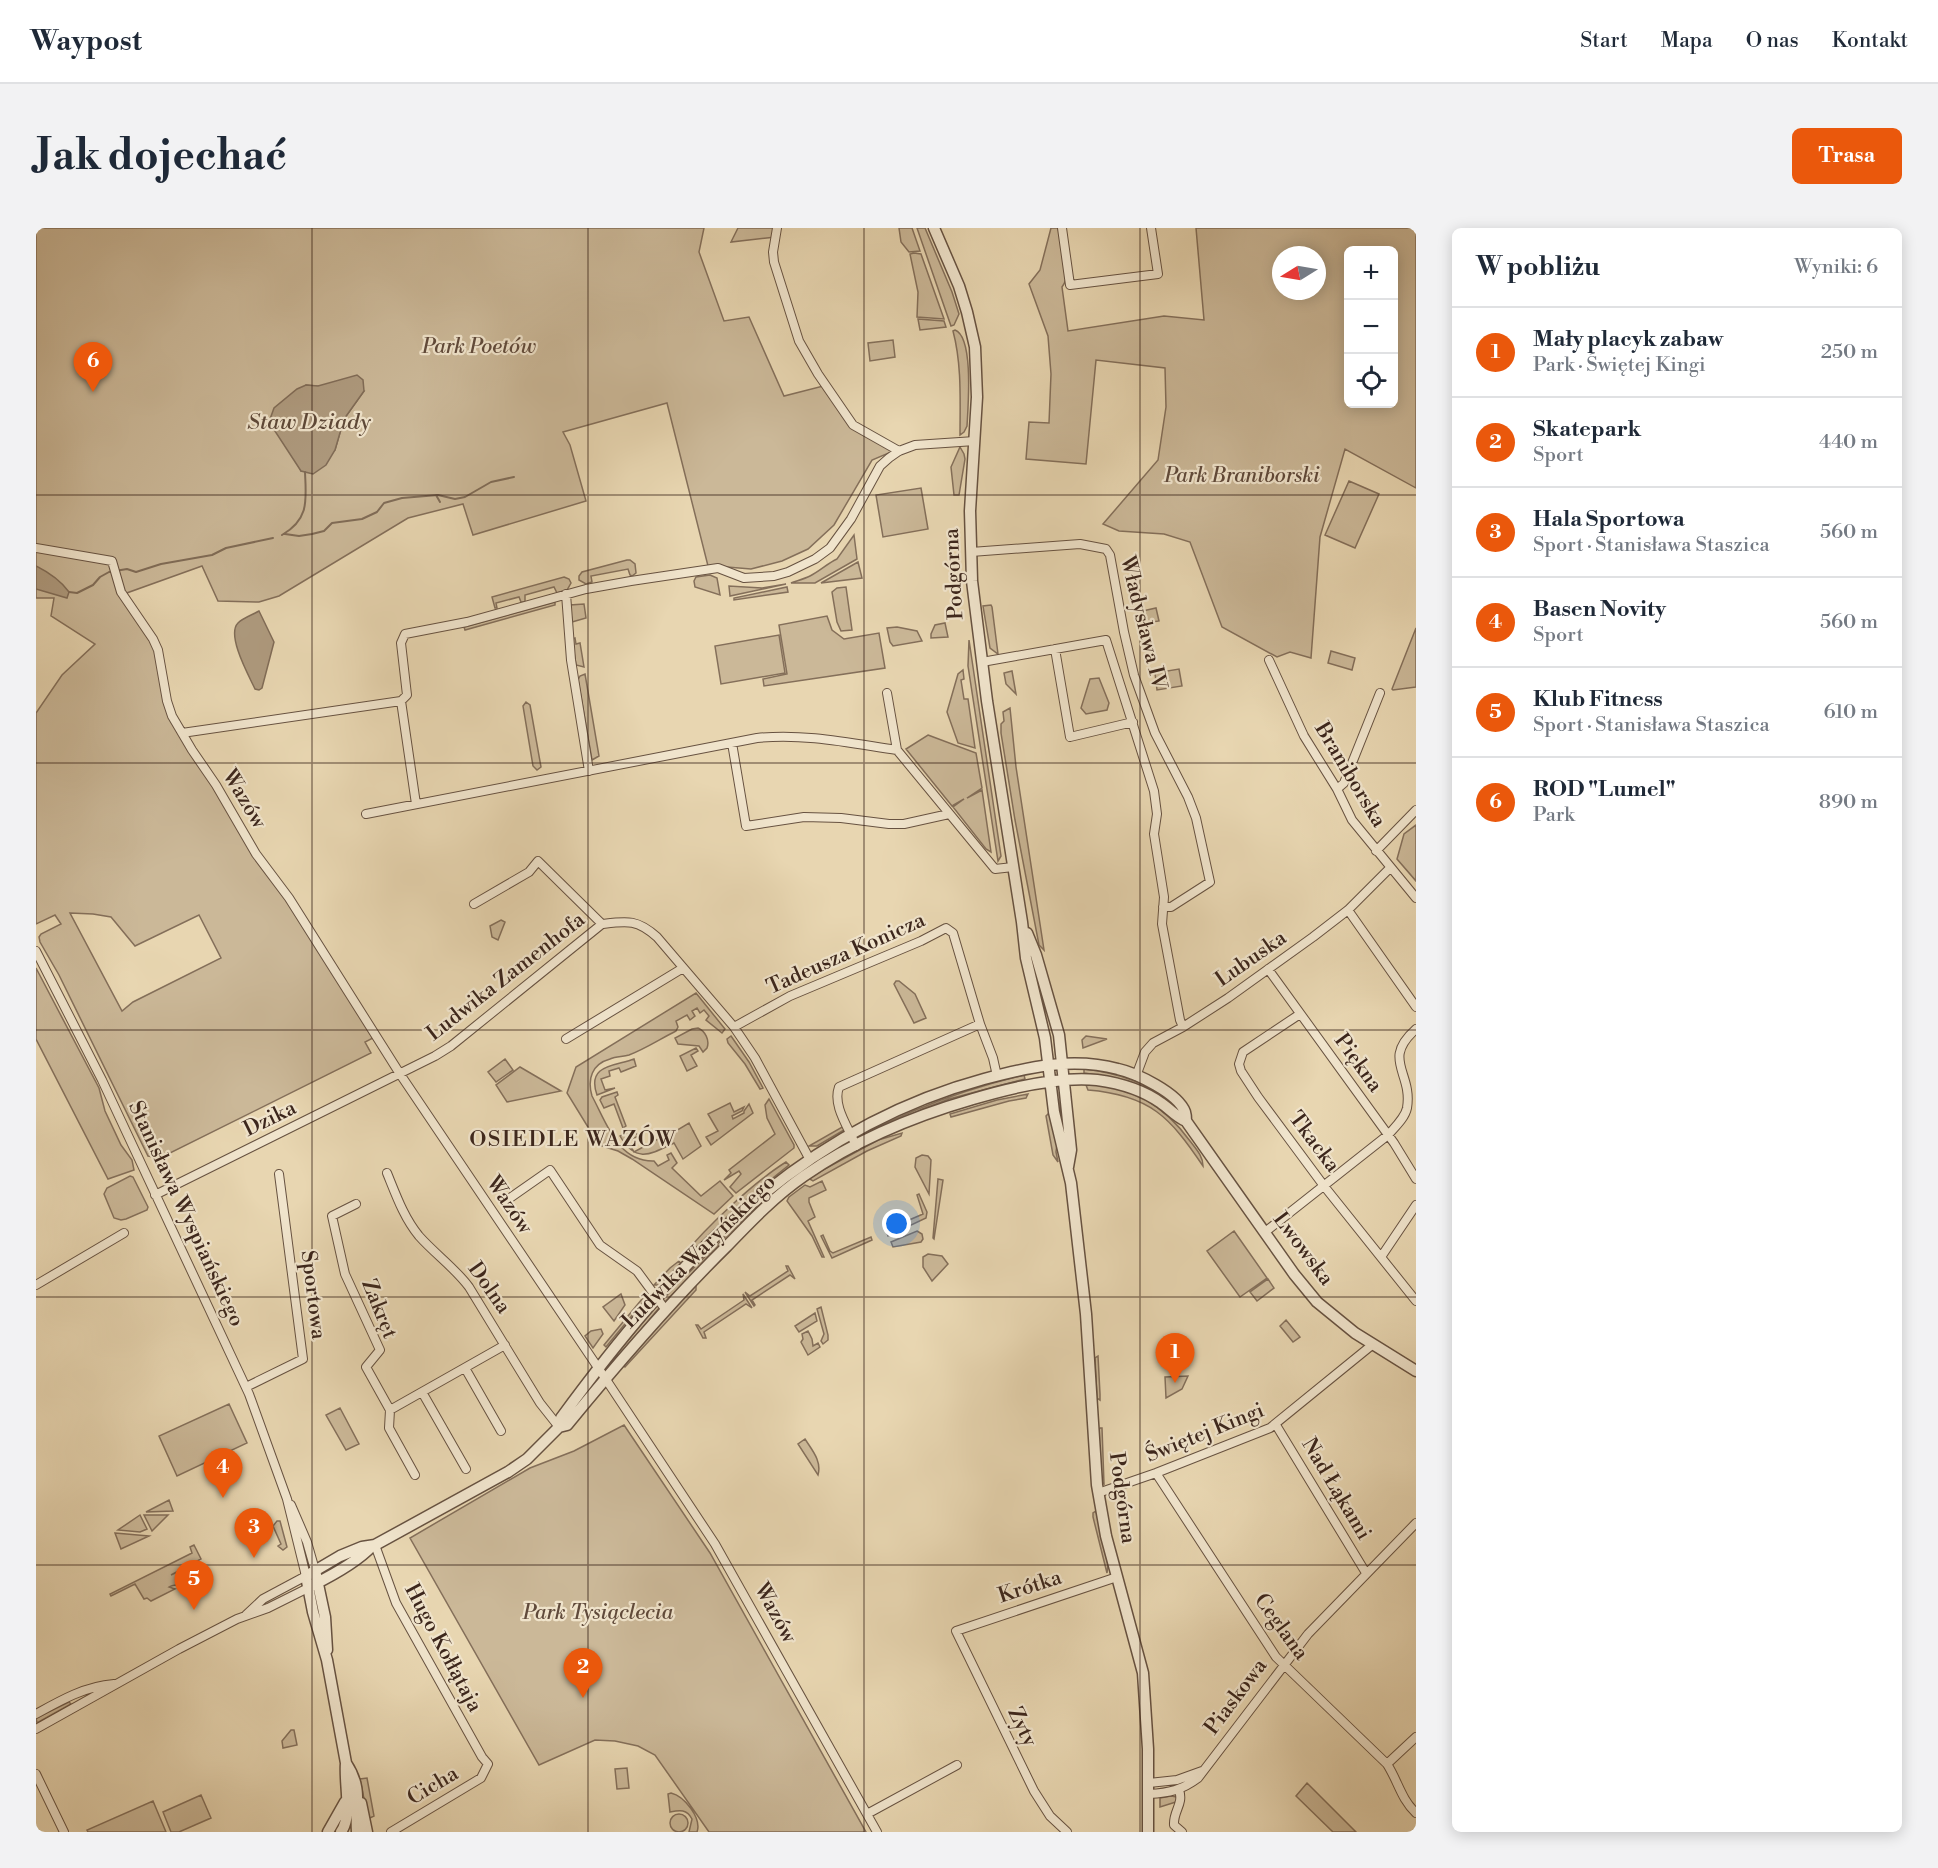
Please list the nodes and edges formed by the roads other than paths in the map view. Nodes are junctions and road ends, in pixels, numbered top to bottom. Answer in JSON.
{"nodes":[{"id":1,"x":777,"y":228,"type":"edge"},
{"id":2,"x":934,"y":228,"type":"edge"},
{"id":3,"x":1062,"y":228,"type":"edge"},
{"id":4,"x":1151,"y":228,"type":"edge"},
{"id":5,"x":975,"y":441,"type":"junction"},
{"id":6,"x":899,"y":451,"type":"junction"},
{"id":7,"x":36,"y":548,"type":"edge"},
{"id":8,"x":971,"y":552,"type":"junction"},
{"id":9,"x":566,"y":594,"type":"junction"},
{"id":10,"x":1055,"y":649,"type":"junction"},
{"id":11,"x":1269,"y":660,"type":"dead end"},
{"id":12,"x":982,"y":662,"type":"junction"},
{"id":13,"x":887,"y":693,"type":"dead end"},
{"id":14,"x":1380,"y":693,"type":"dead end"},
{"id":15,"x":401,"y":701,"type":"junction"},
{"id":16,"x":1133,"y":722,"type":"junction"},
{"id":17,"x":182,"y":733,"type":"junction"},
{"id":18,"x":732,"y":743,"type":"junction"},
{"id":19,"x":897,"y":750,"type":"junction"},
{"id":20,"x":589,"y":771,"type":"junction"},
{"id":21,"x":1337,"y":789,"type":"junction"},
{"id":22,"x":416,"y":804,"type":"junction"},
{"id":23,"x":1416,"y":810,"type":"edge"},
{"id":24,"x":366,"y":814,"type":"dead end"},
{"id":25,"x":949,"y":814,"type":"junction"},
{"id":26,"x":1376,"y":850,"type":"junction"},
{"id":27,"x":1013,"y":867,"type":"junction"},
{"id":28,"x":1390,"y":868,"type":"junction"},
{"id":29,"x":1416,"y":898,"type":"edge"},
{"id":30,"x":474,"y":904,"type":"dead end"},
{"id":31,"x":1163,"y":907,"type":"junction"},
{"id":32,"x":1348,"y":910,"type":"junction"},
{"id":33,"x":1022,"y":922,"type":"junction"},
{"id":34,"x":602,"y":924,"type":"junction"},
{"id":35,"x":36,"y":951,"type":"edge"},
{"id":36,"x":683,"y":968,"type":"junction"},
{"id":37,"x":1268,"y":969,"type":"junction"},
{"id":38,"x":1416,"y":1007,"type":"edge"},
{"id":39,"x":1300,"y":1014,"type":"junction"},
{"id":40,"x":980,"y":1024,"type":"junction"},
{"id":41,"x":734,"y":1027,"type":"junction"},
{"id":42,"x":1183,"y":1027,"type":"junction"},
{"id":43,"x":1416,"y":1029,"type":"edge"},
{"id":44,"x":566,"y":1040,"type":"dead end"},
{"id":45,"x":1063,"y":1063,"type":"junction"},
{"id":46,"x":1049,"y":1065,"type":"junction"},
{"id":47,"x":400,"y":1074,"type":"junction"},
{"id":48,"x":998,"y":1076,"type":"junction"},
{"id":49,"x":1136,"y":1076,"type":"junction"},
{"id":50,"x":986,"y":1079,"type":"junction"},
{"id":51,"x":1064,"y":1080,"type":"junction"},
{"id":52,"x":1049,"y":1083,"type":"junction"},
{"id":53,"x":974,"y":1099,"type":"junction"},
{"id":54,"x":1186,"y":1121,"type":"junction"},
{"id":55,"x":850,"y":1133,"type":"junction"},
{"id":56,"x":1388,"y":1135,"type":"junction"},
{"id":57,"x":856,"y":1146,"type":"junction"},
{"id":58,"x":809,"y":1158,"type":"junction"},
{"id":59,"x":1068,"y":1167,"type":"junction"},
{"id":60,"x":387,"y":1173,"type":"dead end"},
{"id":61,"x":279,"y":1174,"type":"dead end"},
{"id":62,"x":806,"y":1174,"type":"junction"},
{"id":63,"x":1416,"y":1179,"type":"edge"},
{"id":64,"x":1324,"y":1186,"type":"junction"},
{"id":65,"x":155,"y":1195,"type":"junction"},
{"id":66,"x":510,"y":1198,"type":"dead end"},
{"id":67,"x":356,"y":1204,"type":"dead end"},
{"id":68,"x":1416,"y":1205,"type":"edge"},
{"id":69,"x":1265,"y":1232,"type":"junction"},
{"id":70,"x":124,"y":1233,"type":"dead end"},
{"id":71,"x":1380,"y":1257,"type":"junction"},
{"id":72,"x":36,"y":1285,"type":"edge"},
{"id":73,"x":656,"y":1297,"type":"junction"},
{"id":74,"x":1416,"y":1301,"type":"edge"},
{"id":75,"x":665,"y":1309,"type":"junction"},
{"id":76,"x":505,"y":1345,"type":"junction"},
{"id":77,"x":1372,"y":1345,"type":"junction"},
{"id":78,"x":465,"y":1368,"type":"junction"},
{"id":79,"x":597,"y":1368,"type":"junction"},
{"id":80,"x":1416,"y":1371,"type":"edge"},
{"id":81,"x":606,"y":1378,"type":"junction"},
{"id":82,"x":246,"y":1387,"type":"junction"},
{"id":83,"x":422,"y":1392,"type":"junction"},
{"id":84,"x":390,"y":1410,"type":"junction"},
{"id":85,"x":1276,"y":1425,"type":"junction"},
{"id":86,"x":559,"y":1427,"type":"junction"},
{"id":87,"x":501,"y":1431,"type":"dead end"},
{"id":88,"x":466,"y":1469,"type":"dead end"},
{"id":89,"x":1156,"y":1473,"type":"junction"},
{"id":90,"x":415,"y":1475,"type":"dead end"},
{"id":91,"x":1098,"y":1493,"type":"junction"},
{"id":92,"x":1416,"y":1523,"type":"edge"},
{"id":93,"x":374,"y":1545,"type":"junction"},
{"id":94,"x":310,"y":1573,"type":"junction"},
{"id":95,"x":1366,"y":1573,"type":"junction"},
{"id":96,"x":1117,"y":1577,"type":"junction"},
{"id":97,"x":313,"y":1585,"type":"junction"},
{"id":98,"x":246,"y":1615,"type":"junction"},
{"id":99,"x":956,"y":1631,"type":"joint"},
{"id":100,"x":1283,"y":1665,"type":"junction"},
{"id":101,"x":115,"y":1684,"type":"junction"},
{"id":102,"x":36,"y":1714,"type":"edge"},
{"id":103,"x":36,"y":1729,"type":"edge"},
{"id":104,"x":1416,"y":1737,"type":"edge"},
{"id":105,"x":346,"y":1763,"type":"junction"},
{"id":106,"x":488,"y":1764,"type":"joint"},
{"id":107,"x":1387,"y":1764,"type":"junction"},
{"id":108,"x":957,"y":1765,"type":"dead end"},
{"id":109,"x":1203,"y":1771,"type":"junction"},
{"id":110,"x":36,"y":1774,"type":"edge"},
{"id":111,"x":1149,"y":1789,"type":"junction"},
{"id":112,"x":1179,"y":1790,"type":"junction"},
{"id":113,"x":358,"y":1796,"type":"junction"},
{"id":114,"x":347,"y":1799,"type":"junction"},
{"id":115,"x":1416,"y":1813,"type":"edge"},
{"id":116,"x":867,"y":1814,"type":"junction"},
{"id":117,"x":64,"y":1832,"type":"edge"},
{"id":118,"x":328,"y":1832,"type":"edge"},
{"id":119,"x":341,"y":1832,"type":"edge"},
{"id":120,"x":357,"y":1832,"type":"edge"},
{"id":121,"x":368,"y":1832,"type":"edge"},
{"id":122,"x":391,"y":1832,"type":"edge"},
{"id":123,"x":877,"y":1832,"type":"edge"},
{"id":124,"x":1067,"y":1832,"type":"edge"},
{"id":125,"x":1148,"y":1832,"type":"edge"},
{"id":126,"x":1182,"y":1832,"type":"edge"}],
"edges":[{"from":1,"to":6,"type":"street"},
{"from":2,"to":5,"type":"street","name":"Podgórna"},
{"from":3,"to":4,"type":"street"},
{"from":5,"to":6,"type":"street"},
{"from":5,"to":8,"type":"street","name":"Podgórna"},
{"from":6,"to":9,"type":"street"},
{"from":7,"to":17,"type":"street","name":"Wazów"},
{"from":8,"to":12,"type":"street","name":"Podgórna"},
{"from":8,"to":31,"type":"street","name":"Władysława IV"},
{"from":9,"to":15,"type":"street"},
{"from":9,"to":20,"type":"street"},
{"from":10,"to":12,"type":"street","name":"Władysława IV"},
{"from":10,"to":16,"type":"street","name":"Władysława IV"},
{"from":10,"to":16,"type":"street"},
{"from":11,"to":21,"type":"street","name":"Braniborska"},
{"from":12,"to":27,"type":"street","name":"Podgórna"},
{"from":13,"to":19,"type":"street"},
{"from":14,"to":21,"type":"street"},
{"from":15,"to":17,"type":"street"},
{"from":15,"to":22,"type":"street"},
{"from":16,"to":31,"type":"street","name":"Władysława IV"},
{"from":17,"to":47,"type":"street","name":"Wazów"},
{"from":18,"to":19,"type":"street"},
{"from":18,"to":20,"type":"street"},
{"from":18,"to":25,"type":"street"},
{"from":19,"to":25,"type":"street"},
{"from":20,"to":22,"type":"street"},
{"from":21,"to":26,"type":"street","name":"Braniborska"},
{"from":22,"to":24,"type":"street"},
{"from":23,"to":26,"type":"street"},
{"from":25,"to":27,"type":"street"},
{"from":26,"to":28,"type":"street","name":"Braniborska"},
{"from":27,"to":33,"type":"street","name":"Podgórna"},
{"from":28,"to":29,"type":"street","name":"Braniborska"},
{"from":28,"to":32,"type":"street","name":"Lubuska"},
{"from":30,"to":34,"type":"street","name":"Ludwika Zamenhofa"},
{"from":31,"to":42,"type":"street","name":"Władysława IV"},
{"from":32,"to":37,"type":"street","name":"Lubuska"},
{"from":32,"to":38,"type":"street"},
{"from":33,"to":45,"type":"street","name":"Podgórna"},
{"from":33,"to":46,"type":"street","name":"Podgórna"},
{"from":34,"to":36,"type":"street","name":"Ludwika Zamenhofa"},
{"from":34,"to":47,"type":"street","name":"Ludwika Zamenhofa"},
{"from":35,"to":65,"type":"street","name":"Stanisława Wyspiańskiego"},
{"from":36,"to":41,"type":"street","name":"Ludwika Zamenhofa"},
{"from":36,"to":44,"type":"street"},
{"from":37,"to":39,"type":"street","name":"Piękna"},
{"from":37,"to":42,"type":"street","name":"Lubuska"},
{"from":39,"to":56,"type":"street","name":"Piękna"},
{"from":39,"to":64,"type":"street","name":"Tkacka"},
{"from":40,"to":41,"type":"street","name":"Tadeusza Konicza"},
{"from":40,"to":48,"type":"street","name":"Tadeusza Konicza"},
{"from":40,"to":55,"type":"street"},
{"from":41,"to":58,"type":"street","name":"Ludwika Zamenhofa"},
{"from":42,"to":49,"type":"street","name":"Lubuska"},
{"from":43,"to":56,"type":"street"},
{"from":45,"to":46,"type":"street","name":"Ludwika Waryńskiego"},
{"from":45,"to":49,"type":"street","name":"Lwowska"},
{"from":45,"to":51,"type":"street","name":"Podgórna"},
{"from":46,"to":48,"type":"street","name":"Ludwika Waryńskiego"},
{"from":46,"to":52,"type":"street","name":"Podgórna"},
{"from":47,"to":65,"type":"street","name":"Dzika"},
{"from":47,"to":79,"type":"street","name":"Wazów"},
{"from":48,"to":50,"type":"street","name":"Ludwika Waryńskiego"},
{"from":49,"to":54,"type":"street","name":"Lwowska"},
{"from":50,"to":53,"type":"street"},
{"from":50,"to":55,"type":"street","name":"Ludwika Waryńskiego"},
{"from":51,"to":52,"type":"street","name":"Ludwika Waryńskiego"},
{"from":51,"to":54,"type":"street","name":"Lwowska"},
{"from":51,"to":59,"type":"street","name":"Podgórna"},
{"from":52,"to":53,"type":"street","name":"Ludwika Waryńskiego"},
{"from":52,"to":59,"type":"street","name":"Podgórna"},
{"from":53,"to":57,"type":"street","name":"Ludwika Waryńskiego"},
{"from":54,"to":69,"type":"street","name":"Lwowska"},
{"from":55,"to":57,"type":"street"},
{"from":55,"to":58,"type":"street","name":"Ludwika Waryńskiego"},
{"from":56,"to":63,"type":"street","name":"Piękna"},
{"from":56,"to":64,"type":"street"},
{"from":57,"to":62,"type":"street","name":"Ludwika Waryńskiego"},
{"from":58,"to":62,"type":"street"},
{"from":58,"to":73,"type":"street","name":"Ludwika Waryńskiego"},
{"from":59,"to":91,"type":"street","name":"Podgórna"},
{"from":60,"to":76,"type":"street","name":"Dolna"},
{"from":61,"to":82,"type":"street","name":"Sportowa"},
{"from":62,"to":75,"type":"street","name":"Ludwika Waryńskiego"},
{"from":64,"to":69,"type":"street"},
{"from":64,"to":71,"type":"street","name":"Tkacka"},
{"from":65,"to":82,"type":"street","name":"Stanisława Wyspiańskiego"},
{"from":66,"to":73,"type":"street"},
{"from":67,"to":84,"type":"street","name":"Zakręt"},
{"from":68,"to":71,"type":"street"},
{"from":69,"to":77,"type":"street","name":"Lwowska"},
{"from":70,"to":72,"type":"street"},
{"from":71,"to":74,"type":"street","name":"Tkacka"},
{"from":73,"to":75,"type":"street"},
{"from":73,"to":79,"type":"street","name":"Ludwika Waryńskiego"},
{"from":75,"to":81,"type":"street","name":"Ludwika Waryńskiego"},
{"from":76,"to":78,"type":"street"},
{"from":76,"to":86,"type":"street","name":"Dolna"},
{"from":77,"to":80,"type":"street","name":"Lwowska"},
{"from":77,"to":85,"type":"street","name":"Świętej Kingi"},
{"from":78,"to":83,"type":"street"},
{"from":78,"to":87,"type":"street"},
{"from":79,"to":81,"type":"street","name":"Wazów"},
{"from":79,"to":86,"type":"street","name":"Ludwika Waryńskiego"},
{"from":81,"to":86,"type":"street","name":"Ludwika Waryńskiego"},
{"from":81,"to":116,"type":"street","name":"Wazów"},
{"from":82,"to":94,"type":"street","name":"Stanisława Wyspiańskiego"},
{"from":83,"to":84,"type":"street"},
{"from":83,"to":88,"type":"street"},
{"from":84,"to":90,"type":"street"},
{"from":85,"to":89,"type":"street","name":"Świętej Kingi"},
{"from":85,"to":95,"type":"street","name":"Nad Łąkami"},
{"from":86,"to":93,"type":"street"},
{"from":89,"to":91,"type":"street","name":"Świętej Kingi"},
{"from":89,"to":100,"type":"street","name":"Ceglana"},
{"from":91,"to":96,"type":"street","name":"Podgórna"},
{"from":92,"to":95,"type":"street","name":"Piaskowa"},
{"from":93,"to":94,"type":"street"},
{"from":93,"to":97,"type":"street"},
{"from":93,"to":106,"type":"street","name":"Hugo Kołłątaja"},
{"from":94,"to":97,"type":"street","name":"Stanisława Wyspiańskiego"},
{"from":94,"to":98,"type":"street"},
{"from":95,"to":100,"type":"street","name":"Piaskowa"},
{"from":96,"to":99,"type":"street","name":"Krótka"},
{"from":96,"to":111,"type":"street","name":"Podgórna"},
{"from":97,"to":98,"type":"street"},
{"from":97,"to":105,"type":"street","name":"Stanisława Wyspiańskiego"},
{"from":98,"to":101,"type":"street"},
{"from":99,"to":124,"type":"street","name":"Zyty"},
{"from":100,"to":107,"type":"street","name":"Ceglana"},
{"from":100,"to":109,"type":"street","name":"Piaskowa"},
{"from":101,"to":102,"type":"street"},
{"from":101,"to":103,"type":"street"},
{"from":104,"to":107,"type":"street"},
{"from":105,"to":113,"type":"street","name":"Stanisława Wyspiańskiego"},
{"from":105,"to":114,"type":"street","name":"Stanisława Wyspiańskiego"},
{"from":106,"to":122,"type":"street","name":"Cicha"},
{"from":107,"to":115,"type":"street","name":"Ceglana"},
{"from":108,"to":116,"type":"street"},
{"from":109,"to":111,"type":"street"},
{"from":109,"to":112,"type":"street","name":"Piaskowa"},
{"from":110,"to":117,"type":"street"},
{"from":111,"to":112,"type":"street"},
{"from":111,"to":125,"type":"street","name":"Podgórna"},
{"from":112,"to":126,"type":"street"},
{"from":113,"to":120,"type":"street","name":"Stanisława Wyspiańskiego"},
{"from":113,"to":121,"type":"street"},
{"from":114,"to":118,"type":"street"},
{"from":114,"to":119,"type":"street","name":"Stanisława Wyspiańskiego"},
{"from":116,"to":123,"type":"street","name":"Wazów"}]}
